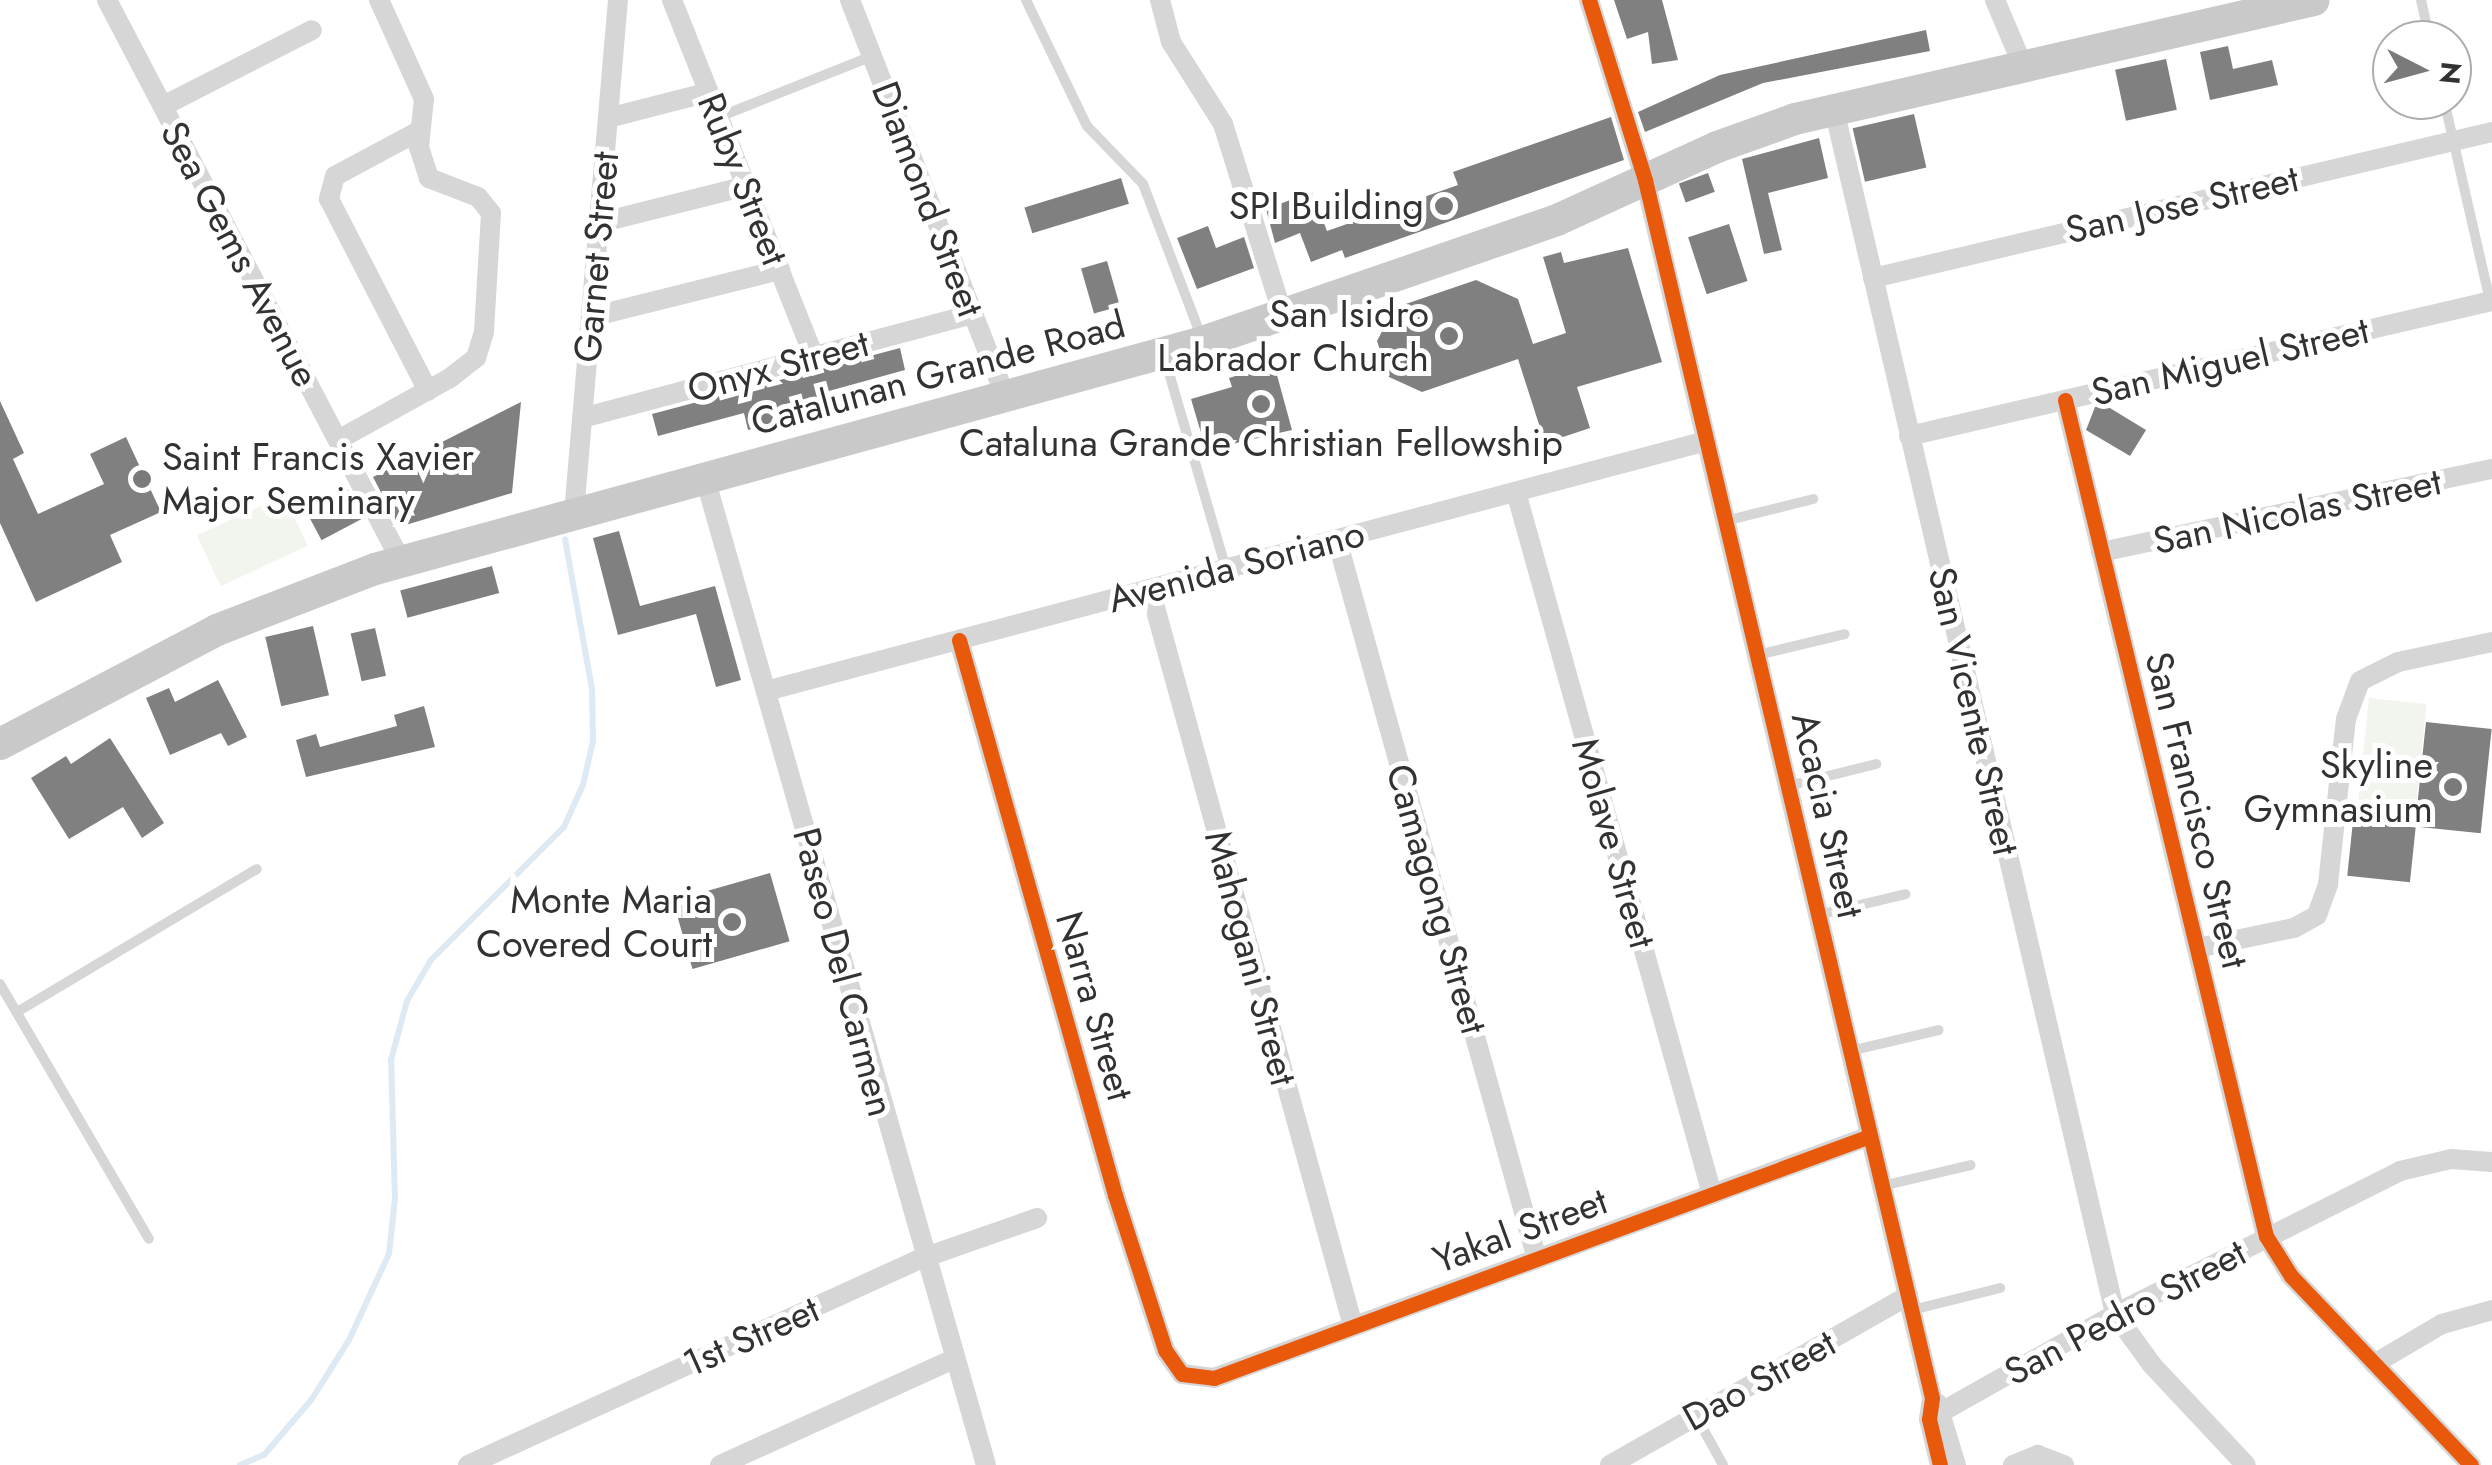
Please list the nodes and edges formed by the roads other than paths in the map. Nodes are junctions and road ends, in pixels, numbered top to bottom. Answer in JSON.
{"nodes":[{"id":1,"x":107,"y":0,"type":"edge"},
{"id":2,"x":379,"y":0,"type":"edge"},
{"id":3,"x":618,"y":0,"type":"edge"},
{"id":4,"x":672,"y":0,"type":"edge"},
{"id":5,"x":850,"y":0,"type":"edge"},
{"id":6,"x":1026,"y":0,"type":"edge"},
{"id":7,"x":1160,"y":0,"type":"edge"},
{"id":8,"x":1590,"y":0,"type":"edge"},
{"id":9,"x":1995,"y":0,"type":"edge"},
{"id":10,"x":2314,"y":0,"type":"edge"},
{"id":11,"x":312,"y":30,"type":"dead end"},
{"id":12,"x":872,"y":56,"type":"junction"},
{"id":13,"x":2024,"y":66,"type":"junction"},
{"id":14,"x":709,"y":92,"type":"junction"},
{"id":15,"x":163,"y":106,"type":"junction"},
{"id":16,"x":1834,"y":108,"type":"junction"},
{"id":17,"x":719,"y":117,"type":"junction"},
{"id":18,"x":608,"y":118,"type":"junction"},
{"id":19,"x":2448,"y":120,"type":"edge"},
{"id":20,"x":419,"y":131,"type":"junction"},
{"id":21,"x":2492,"y":132,"type":"edge"},
{"id":22,"x":2453,"y":141,"type":"junction"},
{"id":23,"x":1644,"y":180,"type":"junction"},
{"id":24,"x":746,"y":186,"type":"junction"},
{"id":25,"x":599,"y":224,"type":"junction"},
{"id":26,"x":780,"y":270,"type":"junction"},
{"id":27,"x":1873,"y":278,"type":"junction"},
{"id":28,"x":2491,"y":301,"type":"edge"},
{"id":29,"x":972,"y":314,"type":"junction"},
{"id":30,"x":1284,"y":315,"type":"junction"},
{"id":31,"x":591,"y":316,"type":"junction"},
{"id":32,"x":1203,"y":342,"type":"junction"},
{"id":33,"x":1163,"y":354,"type":"junction"},
{"id":34,"x":814,"y":358,"type":"junction"},
{"id":35,"x":428,"y":390,"type":"junction"},
{"id":36,"x":1006,"y":398,"type":"junction"},
{"id":37,"x":2065,"y":400,"type":"junction"},
{"id":38,"x":582,"y":418,"type":"junction"},
{"id":39,"x":1909,"y":436,"type":"junction"},
{"id":40,"x":338,"y":440,"type":"junction"},
{"id":41,"x":1706,"y":442,"type":"junction"},
{"id":42,"x":2492,"y":469,"type":"edge"},
{"id":43,"x":705,"y":478,"type":"junction"},
{"id":44,"x":1516,"y":492,"type":"junction"},
{"id":45,"x":1813,"y":499,"type":"dead end"},
{"id":46,"x":574,"y":513,"type":"junction"},
{"id":47,"x":1725,"y":521,"type":"junction"},
{"id":48,"x":1337,"y":540,"type":"junction"},
{"id":49,"x":2102,"y":552,"type":"junction"},
{"id":50,"x":401,"y":561,"type":"junction"},
{"id":51,"x":1226,"y":569,"type":"junction"},
{"id":52,"x":1150,"y":589,"type":"junction"},
{"id":53,"x":1845,"y":634,"type":"dead end"},
{"id":54,"x":959,"y":640,"type":"junction"},
{"id":55,"x":2492,"y":642,"type":"edge"},
{"id":56,"x":1757,"y":655,"type":"junction"},
{"id":57,"x":766,"y":691,"type":"junction"},
{"id":58,"x":0,"y":744,"type":"edge"},
{"id":59,"x":1876,"y":764,"type":"dead end"},
{"id":60,"x":1788,"y":786,"type":"junction"},
{"id":61,"x":257,"y":869,"type":"dead end"},
{"id":62,"x":1906,"y":894,"type":"dead end"},
{"id":63,"x":1818,"y":916,"type":"junction"},
{"id":64,"x":2197,"y":948,"type":"junction"},
{"id":65,"x":0,"y":984,"type":"edge"},
{"id":66,"x":17,"y":1012,"type":"junction"},
{"id":67,"x":1939,"y":1030,"type":"dead end"},
{"id":68,"x":1850,"y":1051,"type":"junction"},
{"id":69,"x":1870,"y":1136,"type":"junction"},
{"id":70,"x":2492,"y":1162,"type":"edge"},
{"id":71,"x":1970,"y":1165,"type":"dead end"},
{"id":72,"x":1882,"y":1186,"type":"junction"},
{"id":73,"x":1712,"y":1194,"type":"junction"},
{"id":74,"x":1037,"y":1218,"type":"dead end"},
{"id":75,"x":2266,"y":1236,"type":"junction"},
{"id":76,"x":150,"y":1239,"type":"dead end"},
{"id":77,"x":924,"y":1258,"type":"junction"},
{"id":78,"x":1537,"y":1258,"type":"junction"},
{"id":79,"x":2000,"y":1288,"type":"dead end"},
{"id":80,"x":1910,"y":1303,"type":"junction"},
{"id":81,"x":2492,"y":1310,"type":"edge"},
{"id":82,"x":2115,"y":1314,"type":"junction"},
{"id":83,"x":1353,"y":1326,"type":"junction"},
{"id":84,"x":951,"y":1360,"type":"junction"},
{"id":85,"x":2374,"y":1364,"type":"junction"},
{"id":86,"x":1191,"y":1378,"type":"joint"},
{"id":87,"x":1935,"y":1409,"type":"junction"},
{"id":88,"x":1696,"y":1416,"type":"junction"},
{"id":89,"x":2056,"y":1460,"type":"edge"},
{"id":90,"x":979,"y":1463,"type":"edge"},
{"id":91,"x":468,"y":1465,"type":"edge"},
{"id":92,"x":720,"y":1465,"type":"edge"},
{"id":93,"x":1610,"y":1465,"type":"edge"},
{"id":94,"x":1723,"y":1465,"type":"edge"},
{"id":95,"x":1940,"y":1465,"type":"edge"},
{"id":96,"x":1956,"y":1465,"type":"edge"},
{"id":97,"x":2013,"y":1465,"type":"edge"},
{"id":98,"x":2246,"y":1465,"type":"edge"},
{"id":99,"x":2471,"y":1465,"type":"edge"}],
"edges":[{"from":1,"to":15,"type":"street","name":"Sea Gems Avenue"},
{"from":2,"to":20,"type":"street"},
{"from":3,"to":18,"type":"street","name":"Garnet Street"},
{"from":4,"to":14,"type":"street","name":"Ruby Street"},
{"from":5,"to":12,"type":"street","name":"Diamond Street"},
{"from":6,"to":32,"type":"lane"},
{"from":7,"to":30,"type":"street"},
{"from":8,"to":23,"type":"street","name":"Acacia Street"},
{"from":9,"to":13,"type":"street"},
{"from":10,"to":13,"type":"main road","name":"Catalunan Grande Road"},
{"from":11,"to":15,"type":"street"},
{"from":12,"to":17,"type":"lane"},
{"from":12,"to":29,"type":"street","name":"Diamond Street"},
{"from":13,"to":16,"type":"main road","name":"Catalunan Grande Road"},
{"from":14,"to":17,"type":"street","name":"Ruby Street"},
{"from":14,"to":18,"type":"street"},
{"from":15,"to":40,"type":"street","name":"Sea Gems Avenue"},
{"from":16,"to":23,"type":"main road","name":"Catalunan Grande Road"},
{"from":16,"to":27,"type":"street","name":"San Vicente Street"},
{"from":17,"to":24,"type":"street","name":"Ruby Street"},
{"from":18,"to":25,"type":"street","name":"Garnet Street"},
{"from":19,"to":22,"type":"lane"},
{"from":20,"to":35,"type":"street"},
{"from":20,"to":35,"type":"street"},
{"from":21,"to":22,"type":"street","name":"San Jose Street"},
{"from":22,"to":27,"type":"street","name":"San Jose Street"},
{"from":22,"to":28,"type":"lane"},
{"from":23,"to":30,"type":"main road","name":"Catalunan Grande Road"},
{"from":23,"to":41,"type":"street","name":"Acacia Street"},
{"from":24,"to":25,"type":"street"},
{"from":24,"to":26,"type":"street","name":"Ruby Street"},
{"from":25,"to":31,"type":"street","name":"Garnet Street"},
{"from":26,"to":31,"type":"street"},
{"from":26,"to":34,"type":"street","name":"Ruby Street"},
{"from":27,"to":39,"type":"street","name":"San Vicente Street"},
{"from":28,"to":37,"type":"street","name":"San Miguel Street"},
{"from":29,"to":34,"type":"street","name":"Onyx Street"},
{"from":29,"to":36,"type":"street","name":"Diamond Street"},
{"from":30,"to":32,"type":"main road","name":"Catalunan Grande Road"},
{"from":31,"to":38,"type":"street","name":"Garnet Street"},
{"from":32,"to":33,"type":"main road","name":"Catalunan Grande Road"},
{"from":33,"to":36,"type":"main road","name":"Catalunan Grande Road"},
{"from":33,"to":51,"type":"lane"},
{"from":34,"to":38,"type":"street","name":"Onyx Street"},
{"from":35,"to":40,"type":"street"},
{"from":36,"to":43,"type":"main road","name":"Catalunan Grande Road"},
{"from":37,"to":39,"type":"street","name":"San Miguel Street"},
{"from":37,"to":49,"type":"street","name":"San Francisco Street"},
{"from":38,"to":46,"type":"street","name":"Garnet Street"},
{"from":39,"to":82,"type":"street","name":"San Vicente Street"},
{"from":40,"to":50,"type":"street","name":"Sea Gems Avenue"},
{"from":41,"to":44,"type":"street","name":"Avenida Soriano"},
{"from":41,"to":47,"type":"street","name":"Acacia Street"},
{"from":42,"to":49,"type":"street","name":"San Nicolas Street"},
{"from":43,"to":46,"type":"main road","name":"Catalunan Grande Road"},
{"from":43,"to":57,"type":"street","name":"Paseo Del Carmen"},
{"from":44,"to":48,"type":"street","name":"Avenida Soriano"},
{"from":44,"to":73,"type":"street","name":"Molave Street"},
{"from":45,"to":47,"type":"lane"},
{"from":46,"to":50,"type":"main road","name":"Catalunan Grande Road"},
{"from":47,"to":56,"type":"street","name":"Acacia Street"},
{"from":48,"to":51,"type":"street","name":"Avenida Soriano"},
{"from":48,"to":78,"type":"street","name":"Camagong Street"},
{"from":49,"to":64,"type":"street","name":"San Francisco Street"},
{"from":50,"to":58,"type":"main road","name":"Catalunan Grande Road"},
{"from":51,"to":52,"type":"street","name":"Avenida Soriano"},
{"from":52,"to":54,"type":"street","name":"Avenida Soriano"},
{"from":52,"to":83,"type":"street","name":"Mahogani Street"},
{"from":53,"to":56,"type":"lane"},
{"from":54,"to":57,"type":"street","name":"Avenida Soriano"},
{"from":54,"to":86,"type":"street","name":"Narra Street"},
{"from":55,"to":64,"type":"street"},
{"from":56,"to":60,"type":"street","name":"Acacia Street"},
{"from":57,"to":77,"type":"street","name":"Paseo Del Carmen"},
{"from":59,"to":60,"type":"lane"},
{"from":60,"to":63,"type":"street","name":"Acacia Street"},
{"from":61,"to":66,"type":"lane"},
{"from":62,"to":63,"type":"lane"},
{"from":63,"to":68,"type":"street","name":"Acacia Street"},
{"from":64,"to":75,"type":"street","name":"San Francisco Street"},
{"from":65,"to":66,"type":"lane"},
{"from":66,"to":76,"type":"lane"},
{"from":67,"to":68,"type":"lane"},
{"from":68,"to":69,"type":"street","name":"Acacia Street"},
{"from":69,"to":72,"type":"street","name":"Acacia Street"},
{"from":69,"to":73,"type":"street","name":"Yakal Street"},
{"from":70,"to":75,"type":"street","name":"San Pedro Street"},
{"from":71,"to":72,"type":"lane"},
{"from":72,"to":80,"type":"street","name":"Acacia Street"},
{"from":73,"to":78,"type":"street","name":"Yakal Street"},
{"from":74,"to":77,"type":"street","name":"1st Street"},
{"from":75,"to":82,"type":"street","name":"San Pedro Street"},
{"from":75,"to":85,"type":"street","name":"San Francisco Street"},
{"from":77,"to":84,"type":"street","name":"Paseo Del Carmen"},
{"from":77,"to":91,"type":"street","name":"1st Street"},
{"from":78,"to":83,"type":"street","name":"Yakal Street"},
{"from":79,"to":80,"type":"lane"},
{"from":80,"to":87,"type":"street","name":"Acacia Street"},
{"from":80,"to":88,"type":"street","name":"Dao Street"},
{"from":81,"to":85,"type":"street"},
{"from":82,"to":87,"type":"street","name":"San Pedro Street"},
{"from":82,"to":98,"type":"street"},
{"from":83,"to":86,"type":"street","name":"Yakal Street"},
{"from":84,"to":90,"type":"street","name":"Paseo Del Carmen"},
{"from":84,"to":92,"type":"street"},
{"from":85,"to":99,"type":"street","name":"San Francisco Street"},
{"from":87,"to":95,"type":"street","name":"Acacia Street"},
{"from":87,"to":96,"type":"street","name":"Acacia Street"},
{"from":88,"to":93,"type":"street","name":"Dao Street"},
{"from":88,"to":94,"type":"lane"},
{"from":89,"to":97,"type":"street"}]}
